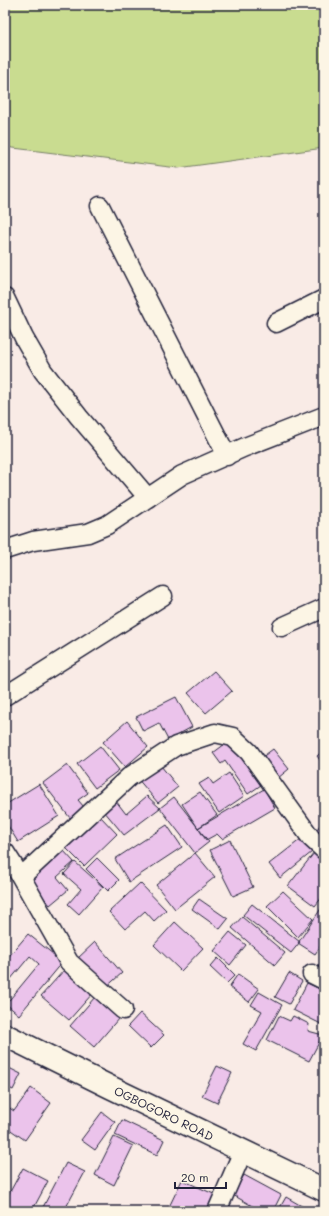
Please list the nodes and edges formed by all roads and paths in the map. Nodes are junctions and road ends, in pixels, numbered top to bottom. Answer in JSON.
{"nodes":[{"id":1,"x":100,"y":206,"type":"dead end"},
{"id":2,"x":5,"y":298,"type":"edge"},
{"id":3,"x":324,"y":299,"type":"edge"},
{"id":4,"x":276,"y":323,"type":"dead end"},
{"id":5,"x":324,"y":416,"type":"edge"},
{"id":6,"x":226,"y":456,"type":"junction"},
{"id":7,"x":148,"y":498,"type":"junction"},
{"id":8,"x":5,"y":550,"type":"edge"},
{"id":9,"x":163,"y":596,"type":"dead end"},
{"id":10,"x":324,"y":608,"type":"edge"},
{"id":11,"x":282,"y":627,"type":"dead end"},
{"id":12,"x":5,"y":696,"type":"edge"},
{"id":13,"x":324,"y":850,"type":"edge"},
{"id":14,"x":5,"y":852,"type":"edge"},
{"id":15,"x":21,"y":877,"type":"junction"},
{"id":16,"x":123,"y":1010,"type":"dead end"},
{"id":17,"x":5,"y":1034,"type":"edge"},
{"id":18,"x":243,"y":1151,"type":"junction"},
{"id":19,"x":324,"y":1190,"type":"edge"},
{"id":20,"x":217,"y":1211,"type":"edge"}],
"edges":[{"from":1,"to":6,"type":"street"},
{"from":2,"to":7,"type":"street"},
{"from":3,"to":4,"type":"street"},
{"from":5,"to":6,"type":"street"},
{"from":6,"to":7,"type":"street"},
{"from":7,"to":8,"type":"street"},
{"from":9,"to":12,"type":"street"},
{"from":10,"to":11,"type":"street"},
{"from":13,"to":15,"type":"street"},
{"from":14,"to":15,"type":"street"},
{"from":15,"to":16,"type":"street"},
{"from":17,"to":18,"type":"street","name":"OGBOGORO ROAD"},
{"from":18,"to":19,"type":"street","name":"OGBOGORO ROAD"},
{"from":18,"to":20,"type":"street"}]}
